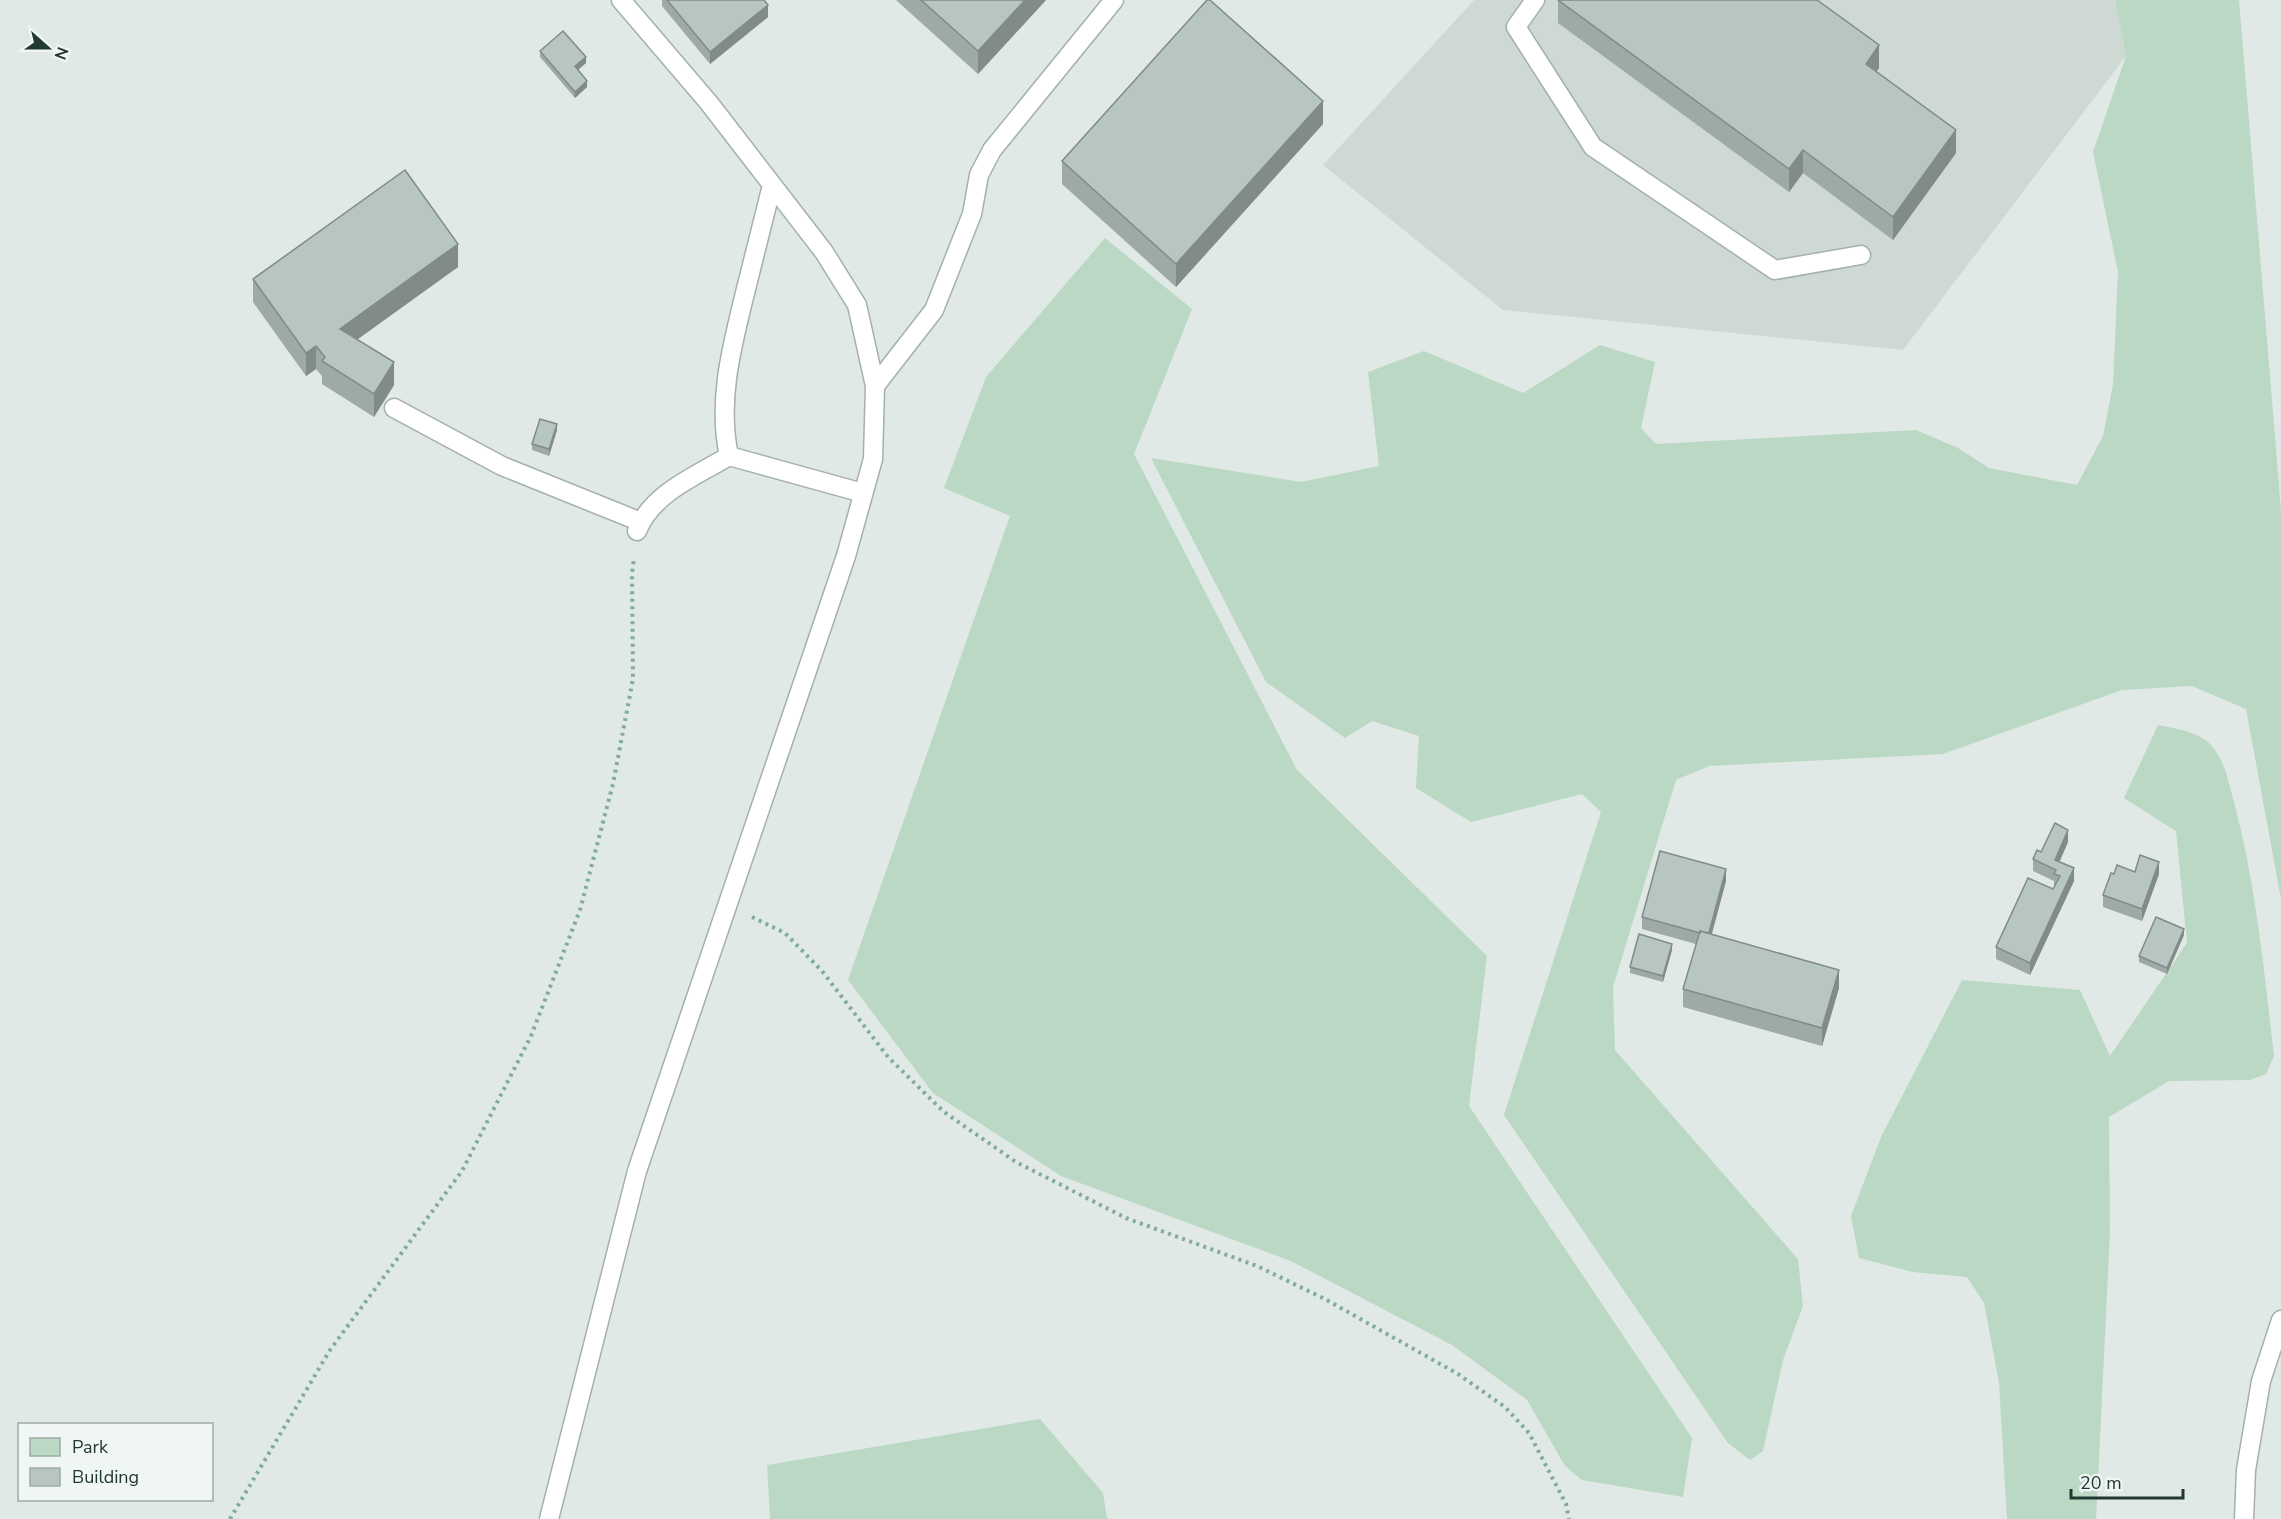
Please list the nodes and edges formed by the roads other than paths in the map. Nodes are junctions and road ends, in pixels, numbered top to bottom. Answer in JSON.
{"nodes":[{"id":1,"x":621,"y":0,"type":"edge"},
{"id":2,"x":1114,"y":0,"type":"edge"},
{"id":3,"x":1535,"y":0,"type":"edge"},
{"id":4,"x":772,"y":185,"type":"junction"},
{"id":5,"x":1861,"y":255,"type":"dead end"},
{"id":6,"x":875,"y":386,"type":"junction"},
{"id":7,"x":394,"y":408,"type":"dead end"},
{"id":8,"x":729,"y":456,"type":"junction"},
{"id":9,"x":863,"y":493,"type":"junction"},
{"id":10,"x":2281,"y":1320,"type":"edge"},
{"id":11,"x":549,"y":1519,"type":"edge"},
{"id":12,"x":2244,"y":1519,"type":"edge"}],
"edges":[{"from":1,"to":4,"type":"lane"},
{"from":2,"to":6,"type":"lane"},
{"from":3,"to":5,"type":"lane"},
{"from":4,"to":6,"type":"lane"},
{"from":4,"to":8,"type":"lane"},
{"from":6,"to":9,"type":"lane"},
{"from":7,"to":8,"type":"lane"},
{"from":8,"to":9,"type":"lane"},
{"from":9,"to":11,"type":"lane"},
{"from":10,"to":12,"type":"lane"}]}
